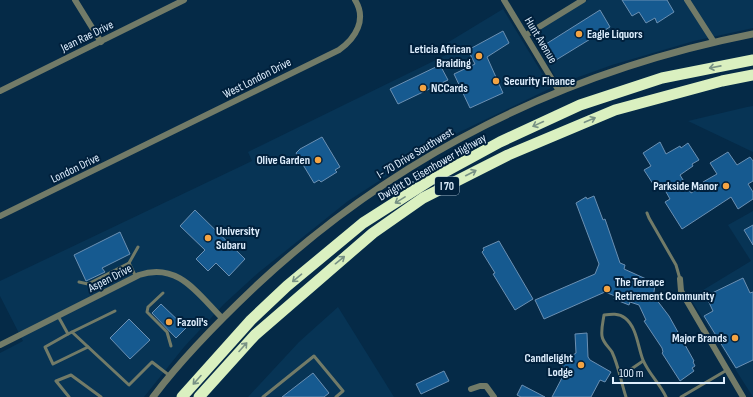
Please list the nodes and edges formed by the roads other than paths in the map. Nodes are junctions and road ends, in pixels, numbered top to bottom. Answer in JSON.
{"nodes":[{"id":1,"x":75,"y":0,"type":"edge"},
{"id":2,"x":184,"y":0,"type":"edge"},
{"id":3,"x":355,"y":0,"type":"edge"},
{"id":4,"x":504,"y":0,"type":"edge"},
{"id":5,"x":583,"y":0,"type":"edge"},
{"id":6,"x":687,"y":0,"type":"edge"},
{"id":7,"x":753,"y":34,"type":"edge"},
{"id":8,"x":526,"y":35,"type":"junction"},
{"id":9,"x":101,"y":42,"type":"junction"},
{"id":10,"x":714,"y":42,"type":"junction"},
{"id":11,"x":753,"y":60,"type":"edge"},
{"id":12,"x":753,"y":75,"type":"edge"},
{"id":13,"x":0,"y":91,"type":"edge"},
{"id":14,"x":559,"y":91,"type":"junction"},
{"id":15,"x":159,"y":140,"type":"joint"},
{"id":16,"x":647,"y":213,"type":"dead end"},
{"id":17,"x":0,"y":216,"type":"edge"},
{"id":18,"x":138,"y":247,"type":"dead end"},
{"id":19,"x":129,"y":263,"type":"junction"},
{"id":20,"x":136,"y":276,"type":"junction"},
{"id":21,"x":680,"y":279,"type":"joint"},
{"id":22,"x":79,"y":282,"type":"dead end"},
{"id":23,"x":163,"y":293,"type":"dead end"},
{"id":24,"x":115,"y":311,"type":"dead end"},
{"id":25,"x":58,"y":316,"type":"junction"},
{"id":26,"x":222,"y":318,"type":"junction"},
{"id":27,"x":72,"y":332,"type":"junction"},
{"id":28,"x":68,"y":334,"type":"junction"},
{"id":29,"x":0,"y":345,"type":"edge"},
{"id":30,"x":171,"y":346,"type":"dead end"},
{"id":31,"x":88,"y":347,"type":"junction"},
{"id":32,"x":643,"y":361,"type":"junction"},
{"id":33,"x":226,"y":367,"type":"junction"},
{"id":34,"x":727,"y":370,"type":"junction"},
{"id":35,"x":170,"y":376,"type":"junction"},
{"id":36,"x":621,"y":376,"type":"junction"},
{"id":37,"x":471,"y":389,"type":"dead end"},
{"id":38,"x":69,"y":397,"type":"edge"},
{"id":39,"x":101,"y":397,"type":"edge"},
{"id":40,"x":153,"y":397,"type":"edge"},
{"id":41,"x":182,"y":397,"type":"edge"},
{"id":42,"x":199,"y":397,"type":"edge"},
{"id":43,"x":208,"y":397,"type":"edge"},
{"id":44,"x":263,"y":397,"type":"edge"},
{"id":45,"x":336,"y":397,"type":"edge"},
{"id":46,"x":494,"y":397,"type":"edge"},
{"id":47,"x":626,"y":397,"type":"edge"},
{"id":48,"x":666,"y":397,"type":"edge"},
{"id":49,"x":681,"y":397,"type":"edge"},
{"id":50,"x":743,"y":397,"type":"edge"}],
"edges":[{"from":1,"to":9,"type":"street"},
{"from":2,"to":9,"type":"street","name":"Jean Rae Drive"},
{"from":3,"to":15,"type":"street","name":"West London Drive"},
{"from":4,"to":8,"type":"street","name":"Hunt Avenue"},
{"from":5,"to":8,"type":"street"},
{"from":6,"to":10,"type":"street"},
{"from":7,"to":10,"type":"street","name":"I- 70 Drive Southwest"},
{"from":8,"to":14,"type":"street","name":"Hunt Avenue"},
{"from":9,"to":13,"type":"street","name":"Jean Rae Drive"},
{"from":10,"to":14,"type":"street","name":"I- 70 Drive Southwest"},
{"from":11,"to":41,"type":"highway","name":"Dwight D. Eisenhower Highway","number":"I 70","one_way":true},
{"from":33,"to":12,"type":"highway","name":"Dwight D. Eisenhower Highway","number":"I 70","one_way":true},
{"from":14,"to":26,"type":"street","name":"I- 70 Drive Southwest"},
{"from":15,"to":17,"type":"street","name":"London Drive"},
{"from":16,"to":21,"type":"lane"},
{"from":18,"to":19,"type":"lane"},
{"from":19,"to":20,"type":"lane"},
{"from":19,"to":22,"type":"lane"},
{"from":20,"to":25,"type":"street","name":"Aspen Drive"},
{"from":20,"to":26,"type":"street","name":"Aspen Drive"},
{"from":21,"to":34,"type":"street"},
{"from":23,"to":30,"type":"lane"},
{"from":24,"to":27,"type":"lane"},
{"from":25,"to":28,"type":"lane"},
{"from":25,"to":29,"type":"street","name":"Aspen Drive"},
{"from":26,"to":35,"type":"street","name":"I- 70 Drive Southwest"},
{"from":27,"to":28,"type":"lane"},
{"from":27,"to":31,"type":"lane"},
{"from":28,"to":31,"type":"lane"},
{"from":31,"to":35,"type":"lane"},
{"from":32,"to":36,"type":"lane"},
{"from":32,"to":36,"type":"lane"},
{"from":32,"to":48,"type":"lane"},
{"from":33,"to":42,"type":"highway","name":"Dwight D. Eisenhower Highway","number":"I 70"},
{"from":33,"to":43,"type":"highway"},
{"from":34,"to":49,"type":"lane"},
{"from":34,"to":50,"type":"street"},
{"from":35,"to":40,"type":"street","name":"I- 70 Drive Southwest"},
{"from":36,"to":47,"type":"lane"},
{"from":37,"to":46,"type":"street"},
{"from":38,"to":39,"type":"lane"},
{"from":44,"to":45,"type":"lane"}]}
